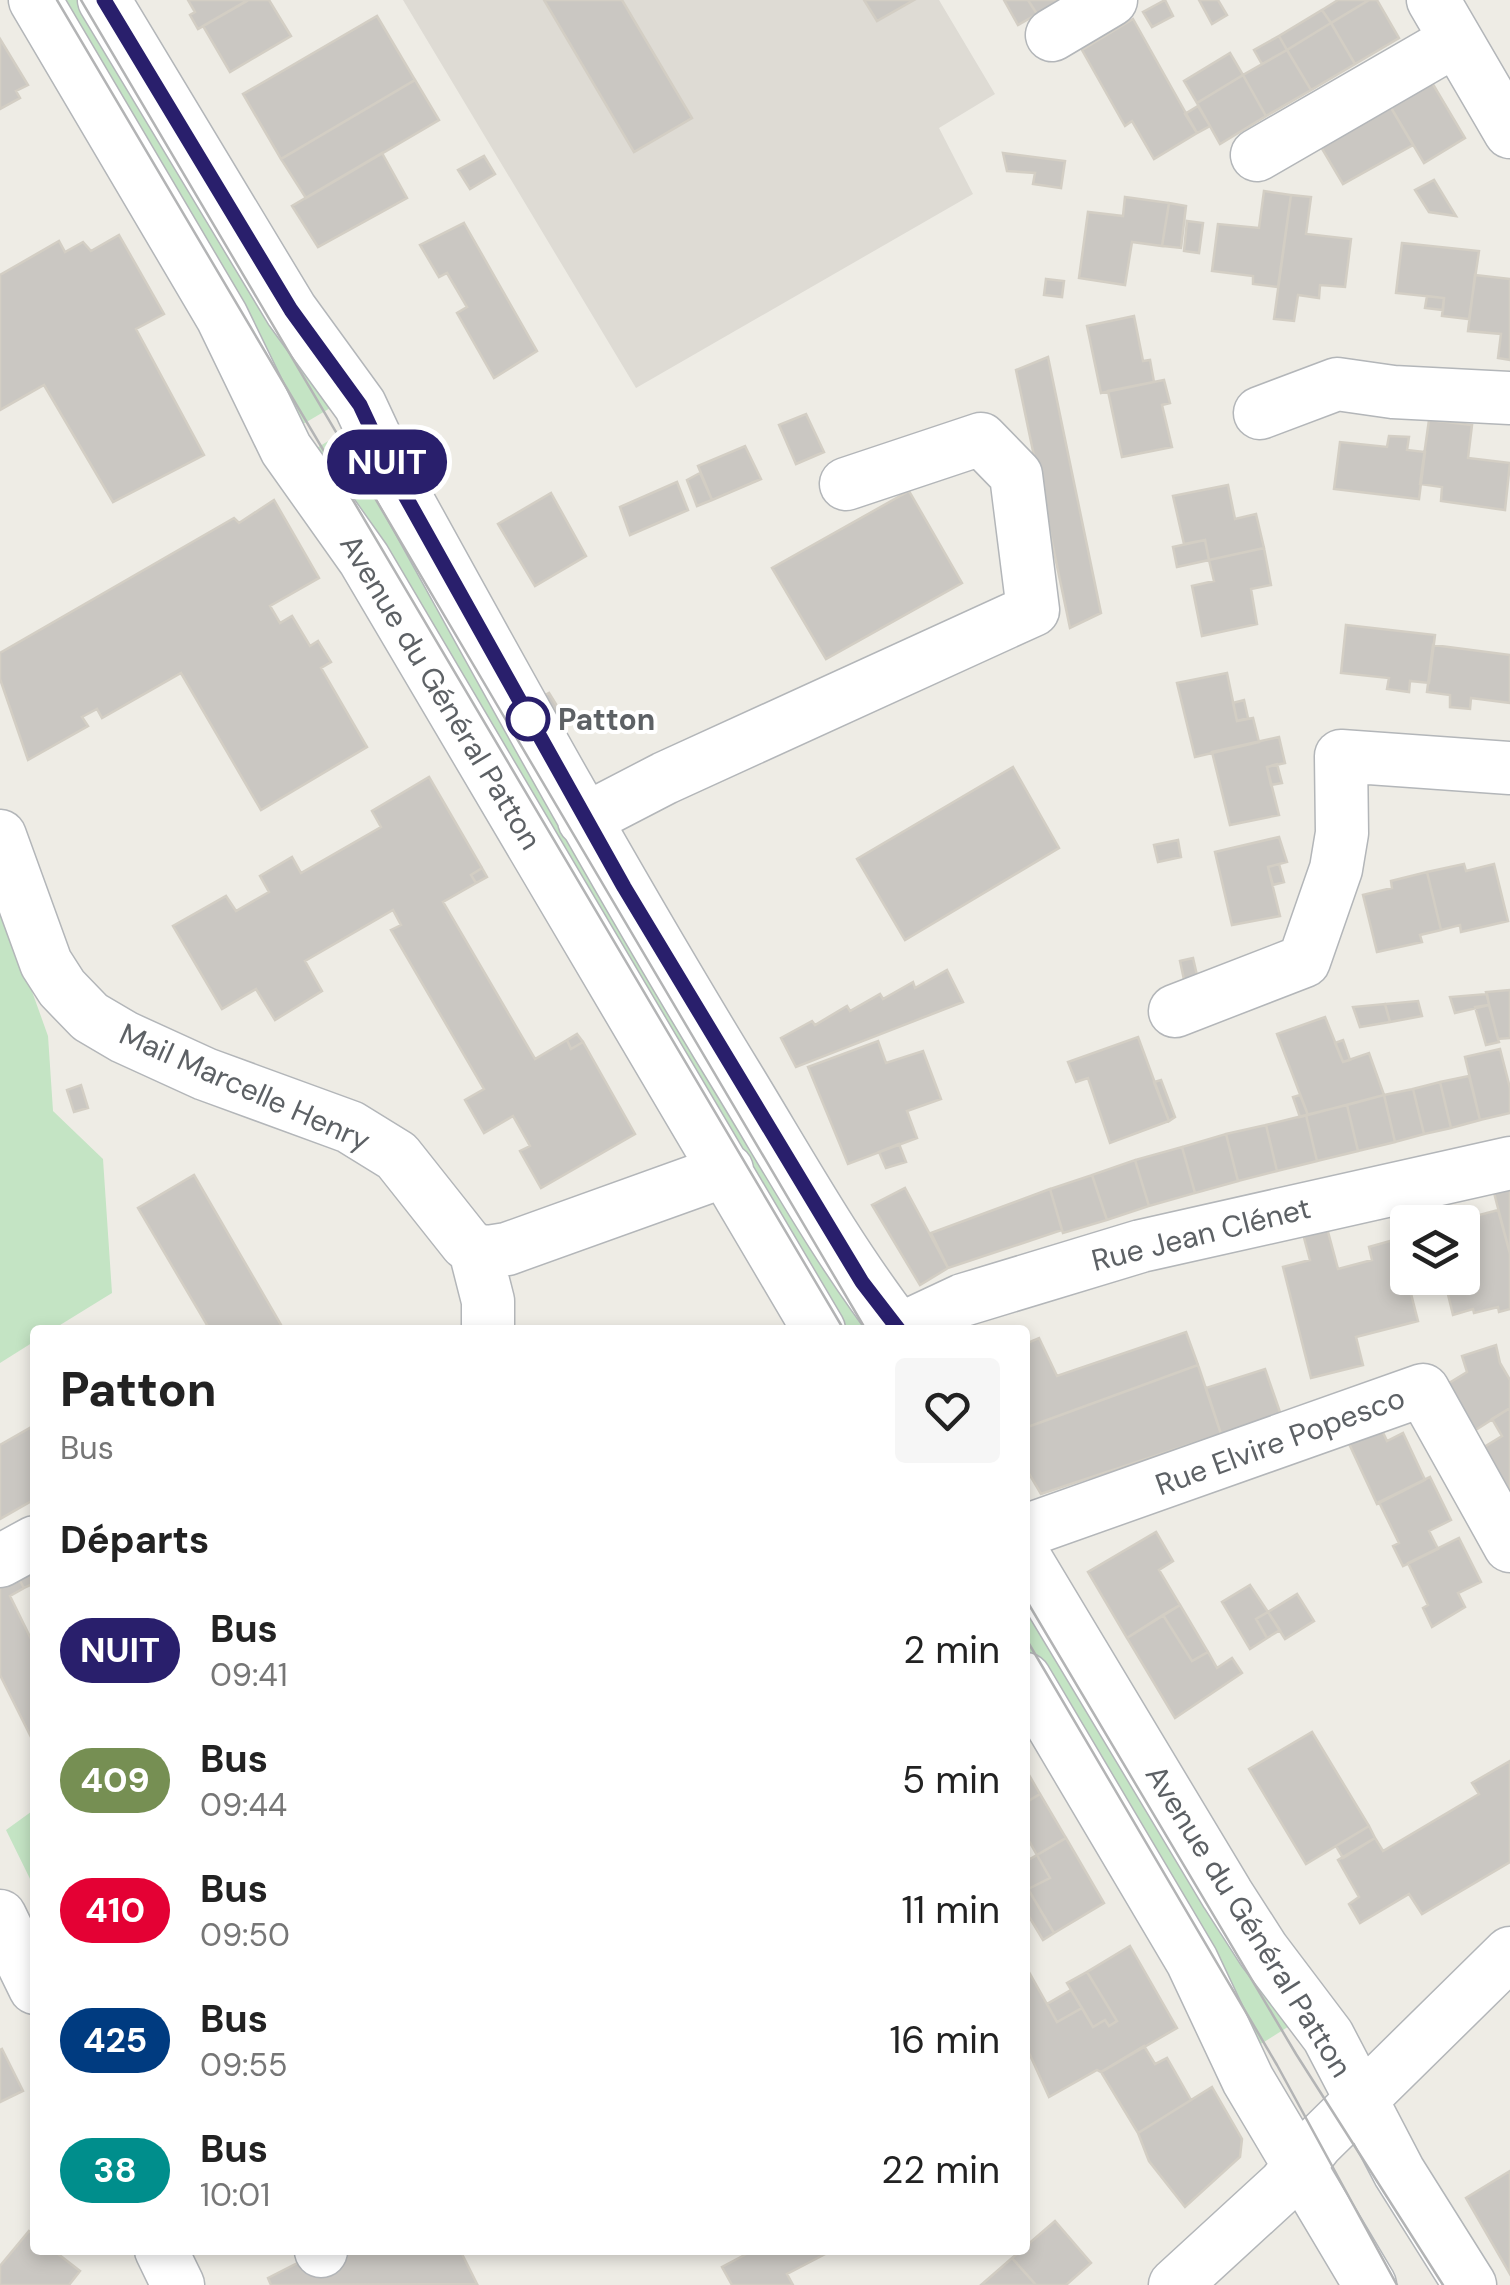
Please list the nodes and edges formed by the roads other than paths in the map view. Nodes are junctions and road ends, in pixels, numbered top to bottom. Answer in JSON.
{"nodes":[{"id":1,"x":35,"y":0,"type":"edge"},
{"id":2,"x":104,"y":0,"type":"edge"},
{"id":3,"x":1111,"y":0,"type":"edge"},
{"id":4,"x":1444,"y":20,"type":"edge"},
{"id":5,"x":1052,"y":34,"type":"dead end"},
{"id":6,"x":1510,"y":132,"type":"edge"},
{"id":7,"x":1257,"y":155,"type":"dead end"},
{"id":8,"x":1510,"y":398,"type":"edge"},
{"id":9,"x":1260,"y":413,"type":"dead end"},
{"id":10,"x":846,"y":484,"type":"dead end"},
{"id":11,"x":1510,"y":768,"type":"edge"},
{"id":12,"x":584,"y":820,"type":"junction"},
{"id":13,"x":0,"y":836,"type":"edge"},
{"id":14,"x":1175,"y":1011,"type":"dead end"},
{"id":15,"x":1510,"y":1163,"type":"edge"},
{"id":16,"x":726,"y":1170,"type":"junction"},
{"id":17,"x":475,"y":1250,"type":"junction"},
{"id":18,"x":488,"y":1325,"type":"edge"},
{"id":19,"x":816,"y":1325,"type":"edge"},
{"id":20,"x":895,"y":1325,"type":"edge"},
{"id":21,"x":910,"y":1325,"type":"edge"},
{"id":22,"x":1030,"y":1530,"type":"edge"},
{"id":23,"x":30,"y":1545,"type":"edge"},
{"id":24,"x":1510,"y":1546,"type":"edge"},
{"id":25,"x":0,"y":1561,"type":"edge"},
{"id":26,"x":1030,"y":1566,"type":"edge"},
{"id":27,"x":1030,"y":1687,"type":"edge"},
{"id":28,"x":0,"y":1916,"type":"edge"},
{"id":29,"x":1510,"y":1953,"type":"edge"},
{"id":30,"x":30,"y":1978,"type":"edge"},
{"id":31,"x":1331,"y":2130,"type":"junction"},
{"id":32,"x":1175,"y":2285,"type":"edge"},
{"id":33,"x":1370,"y":2285,"type":"edge"},
{"id":34,"x":1470,"y":2285,"type":"edge"}],
"edges":[{"from":1,"to":16,"type":"street","name":"Avenue du Général Patton"},
{"from":2,"to":12,"type":"street","name":"Avenue du Général Patton"},
{"from":3,"to":5,"type":"street"},
{"from":4,"to":6,"type":"street"},
{"from":4,"to":7,"type":"street"},
{"from":8,"to":9,"type":"street"},
{"from":10,"to":12,"type":"street"},
{"from":11,"to":14,"type":"street"},
{"from":12,"to":20,"type":"street","name":"Avenue du Général Patton"},
{"from":13,"to":17,"type":"street","name":"Mail Marcelle Henry"},
{"from":15,"to":21,"type":"street","name":"Rue Jean Clénet"},
{"from":16,"to":17,"type":"street"},
{"from":16,"to":19,"type":"street","name":"Avenue du Général Patton"},
{"from":17,"to":18,"type":"street"},
{"from":22,"to":24,"type":"street","name":"Rue Elvire Popesco"},
{"from":23,"to":25,"type":"street"},
{"from":26,"to":31,"type":"street","name":"Avenue du Général Patton"},
{"from":27,"to":31,"type":"street","name":"Avenue du Général Patton"},
{"from":28,"to":30,"type":"street"},
{"from":29,"to":31,"type":"street"},
{"from":31,"to":32,"type":"street"},
{"from":31,"to":33,"type":"street","name":"Avenue du Général Patton"},
{"from":31,"to":34,"type":"street","name":"Avenue du Général Patton"}]}
